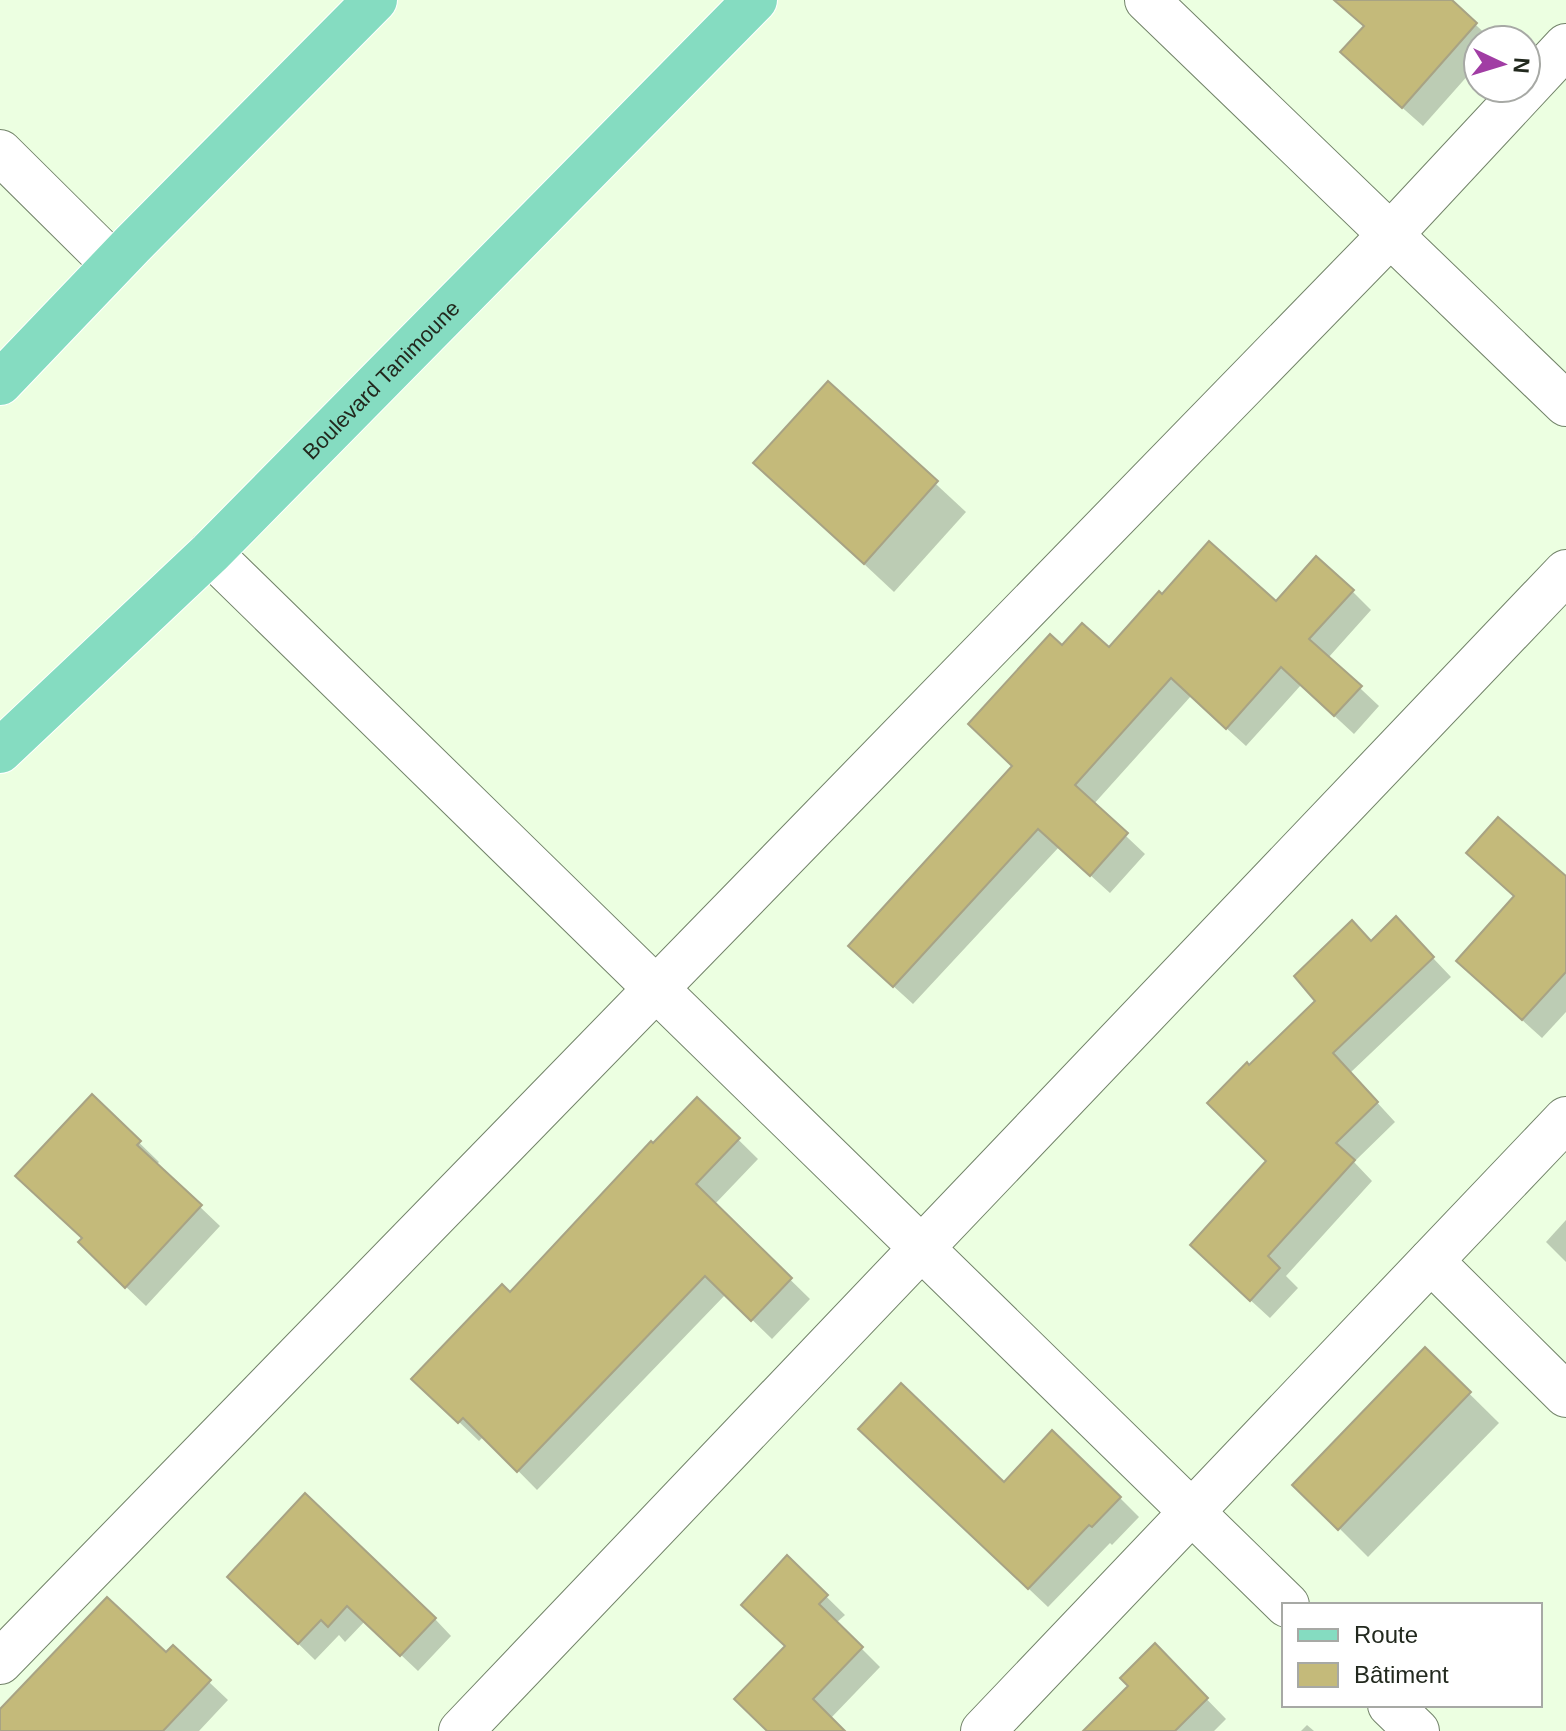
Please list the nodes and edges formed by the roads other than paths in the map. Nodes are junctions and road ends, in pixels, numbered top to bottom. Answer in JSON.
{"nodes":[{"id":1,"x":375,"y":0,"type":"edge"},
{"id":2,"x":755,"y":0,"type":"edge"},
{"id":3,"x":1147,"y":0,"type":"edge"},
{"id":4,"x":1566,"y":46,"type":"edge"},
{"id":5,"x":0,"y":152,"type":"edge"},
{"id":6,"x":1390,"y":235,"type":"junction"},
{"id":7,"x":113,"y":264,"type":"junction"},
{"id":8,"x":0,"y":383,"type":"edge"},
{"id":9,"x":1566,"y":404,"type":"edge"},
{"id":10,"x":210,"y":553,"type":"junction"},
{"id":11,"x":1566,"y":572,"type":"edge"},
{"id":12,"x":0,"y":751,"type":"edge"},
{"id":13,"x":655,"y":987,"type":"junction"},
{"id":14,"x":1566,"y":1119,"type":"edge"},
{"id":15,"x":921,"y":1247,"type":"junction"},
{"id":16,"x":1431,"y":1261,"type":"junction"},
{"id":17,"x":1566,"y":1395,"type":"edge"},
{"id":18,"x":1192,"y":1512,"type":"junction"},
{"id":19,"x":1285,"y":1603,"type":"edge"},
{"id":20,"x":0,"y":1662,"type":"edge"},
{"id":21,"x":1392,"y":1707,"type":"edge"},
{"id":22,"x":461,"y":1731,"type":"edge"},
{"id":23,"x":983,"y":1731,"type":"edge"},
{"id":24,"x":1417,"y":1731,"type":"edge"}],
"edges":[{"from":1,"to":7,"type":"main road"},
{"from":2,"to":10,"type":"main road","name":"Boulevard Tanimoune"},
{"from":3,"to":6,"type":"street"},
{"from":4,"to":6,"type":"street"},
{"from":5,"to":7,"type":"street"},
{"from":6,"to":9,"type":"street"},
{"from":6,"to":13,"type":"street"},
{"from":7,"to":8,"type":"main road"},
{"from":10,"to":12,"type":"main road","name":"Boulevard Tanimoune"},
{"from":10,"to":13,"type":"street"},
{"from":11,"to":15,"type":"street"},
{"from":13,"to":15,"type":"street"},
{"from":13,"to":20,"type":"street"},
{"from":14,"to":16,"type":"street"},
{"from":15,"to":18,"type":"street"},
{"from":15,"to":22,"type":"street"},
{"from":16,"to":17,"type":"street"},
{"from":16,"to":18,"type":"street"},
{"from":18,"to":19,"type":"street"},
{"from":18,"to":23,"type":"street"},
{"from":21,"to":24,"type":"street"}]}
